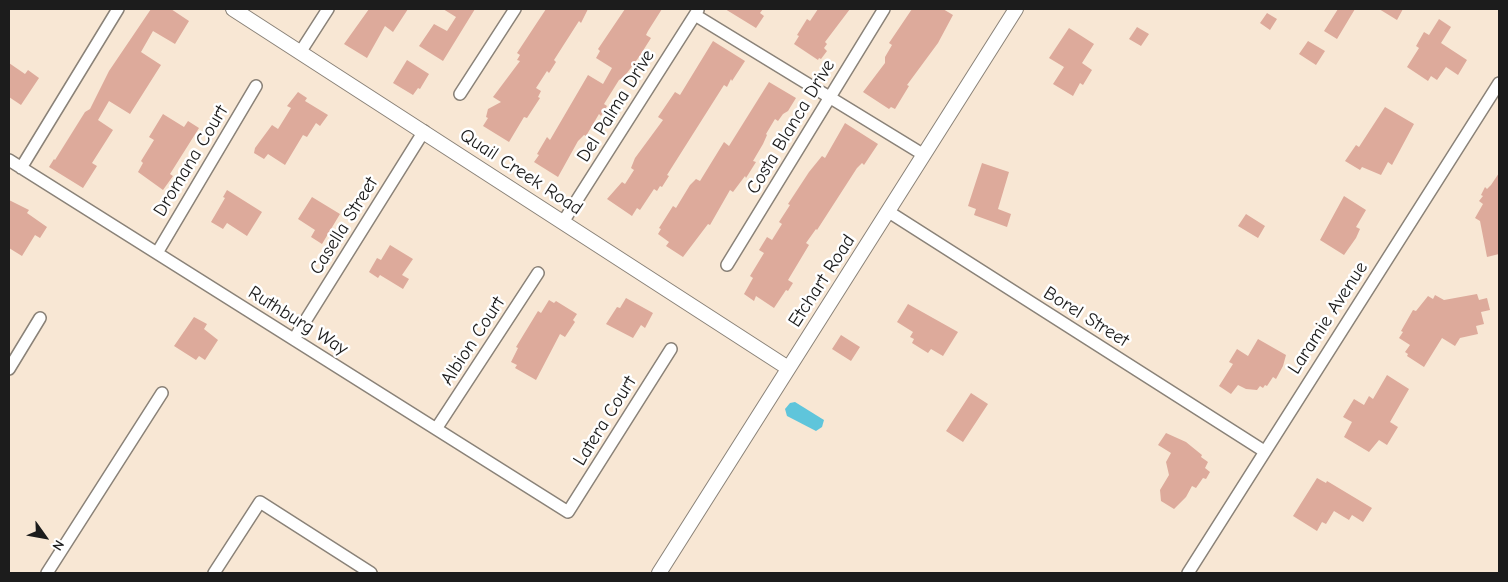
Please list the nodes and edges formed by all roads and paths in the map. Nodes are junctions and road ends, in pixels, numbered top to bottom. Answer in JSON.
{"nodes":[{"id":1,"x":118,"y":9,"type":"edge"},
{"id":2,"x":233,"y":9,"type":"edge"},
{"id":3,"x":328,"y":9,"type":"edge"},
{"id":4,"x":515,"y":9,"type":"edge"},
{"id":5,"x":884,"y":9,"type":"edge"},
{"id":6,"x":1016,"y":9,"type":"edge"},
{"id":7,"x":697,"y":12,"type":"edge"},
{"id":8,"x":301,"y":51,"type":"junction"},
{"id":9,"x":1499,"y":83,"type":"edge"},
{"id":10,"x":256,"y":86,"type":"dead end"},
{"id":11,"x":460,"y":94,"type":"dead end"},
{"id":12,"x":830,"y":96,"type":"junction"},
{"id":13,"x":424,"y":131,"type":"junction"},
{"id":14,"x":924,"y":155,"type":"junction"},
{"id":15,"x":9,"y":160,"type":"edge"},
{"id":16,"x":21,"y":168,"type":"junction"},
{"id":17,"x":889,"y":212,"type":"junction"},
{"id":18,"x":563,"y":222,"type":"junction"},
{"id":19,"x":157,"y":253,"type":"junction"},
{"id":20,"x":727,"y":265,"type":"dead end"},
{"id":21,"x":538,"y":273,"type":"dead end"},
{"id":22,"x":40,"y":318,"type":"dead end"},
{"id":23,"x":294,"y":339,"type":"junction"},
{"id":24,"x":671,"y":349,"type":"dead end"},
{"id":25,"x":788,"y":368,"type":"junction"},
{"id":26,"x":9,"y":369,"type":"edge"},
{"id":27,"x":162,"y":393,"type":"dead end"},
{"id":28,"x":436,"y":429,"type":"junction"},
{"id":29,"x":1264,"y":451,"type":"junction"},
{"id":30,"x":568,"y":512,"type":"joint"},
{"id":31,"x":48,"y":573,"type":"edge"},
{"id":32,"x":214,"y":573,"type":"edge"},
{"id":33,"x":371,"y":573,"type":"edge"},
{"id":34,"x":659,"y":573,"type":"edge"},
{"id":35,"x":1188,"y":573,"type":"edge"}],
"edges":[{"from":1,"to":16,"type":"street"},
{"from":2,"to":8,"type":"street","name":"Quail Creek Road"},
{"from":3,"to":8,"type":"street"},
{"from":4,"to":11,"type":"street"},
{"from":5,"to":12,"type":"street","name":"Costa Blanca Drive"},
{"from":6,"to":14,"type":"street","name":"Etchart Road"},
{"from":7,"to":12,"type":"street"},
{"from":7,"to":18,"type":"street","name":"Del Palma Drive"},
{"from":8,"to":13,"type":"street","name":"Quail Creek Road"},
{"from":9,"to":29,"type":"street","name":"Laramie Avenue"},
{"from":10,"to":19,"type":"street","name":"Dromana Court"},
{"from":12,"to":14,"type":"street"},
{"from":12,"to":20,"type":"street","name":"Costa Blanca Drive"},
{"from":13,"to":18,"type":"street","name":"Quail Creek Road"},
{"from":13,"to":23,"type":"street","name":"Casella Street"},
{"from":14,"to":17,"type":"street","name":"Etchart Road"},
{"from":15,"to":16,"type":"street","name":"Ruthburg Way"},
{"from":16,"to":19,"type":"street","name":"Ruthburg Way"},
{"from":17,"to":25,"type":"street","name":"Etchart Road"},
{"from":17,"to":29,"type":"street","name":"Borel Street"},
{"from":18,"to":25,"type":"street","name":"Quail Creek Road"},
{"from":19,"to":23,"type":"street","name":"Ruthburg Way"},
{"from":21,"to":28,"type":"street","name":"Albion Court"},
{"from":22,"to":26,"type":"street"},
{"from":23,"to":28,"type":"street","name":"Ruthburg Way"},
{"from":24,"to":30,"type":"street","name":"Latera Court"},
{"from":25,"to":34,"type":"street","name":"Etchart Road"},
{"from":27,"to":31,"type":"street"},
{"from":28,"to":30,"type":"street","name":"Ruthburg Way"},
{"from":29,"to":35,"type":"street","name":"Laramie Avenue"},
{"from":32,"to":33,"type":"street"}]}
